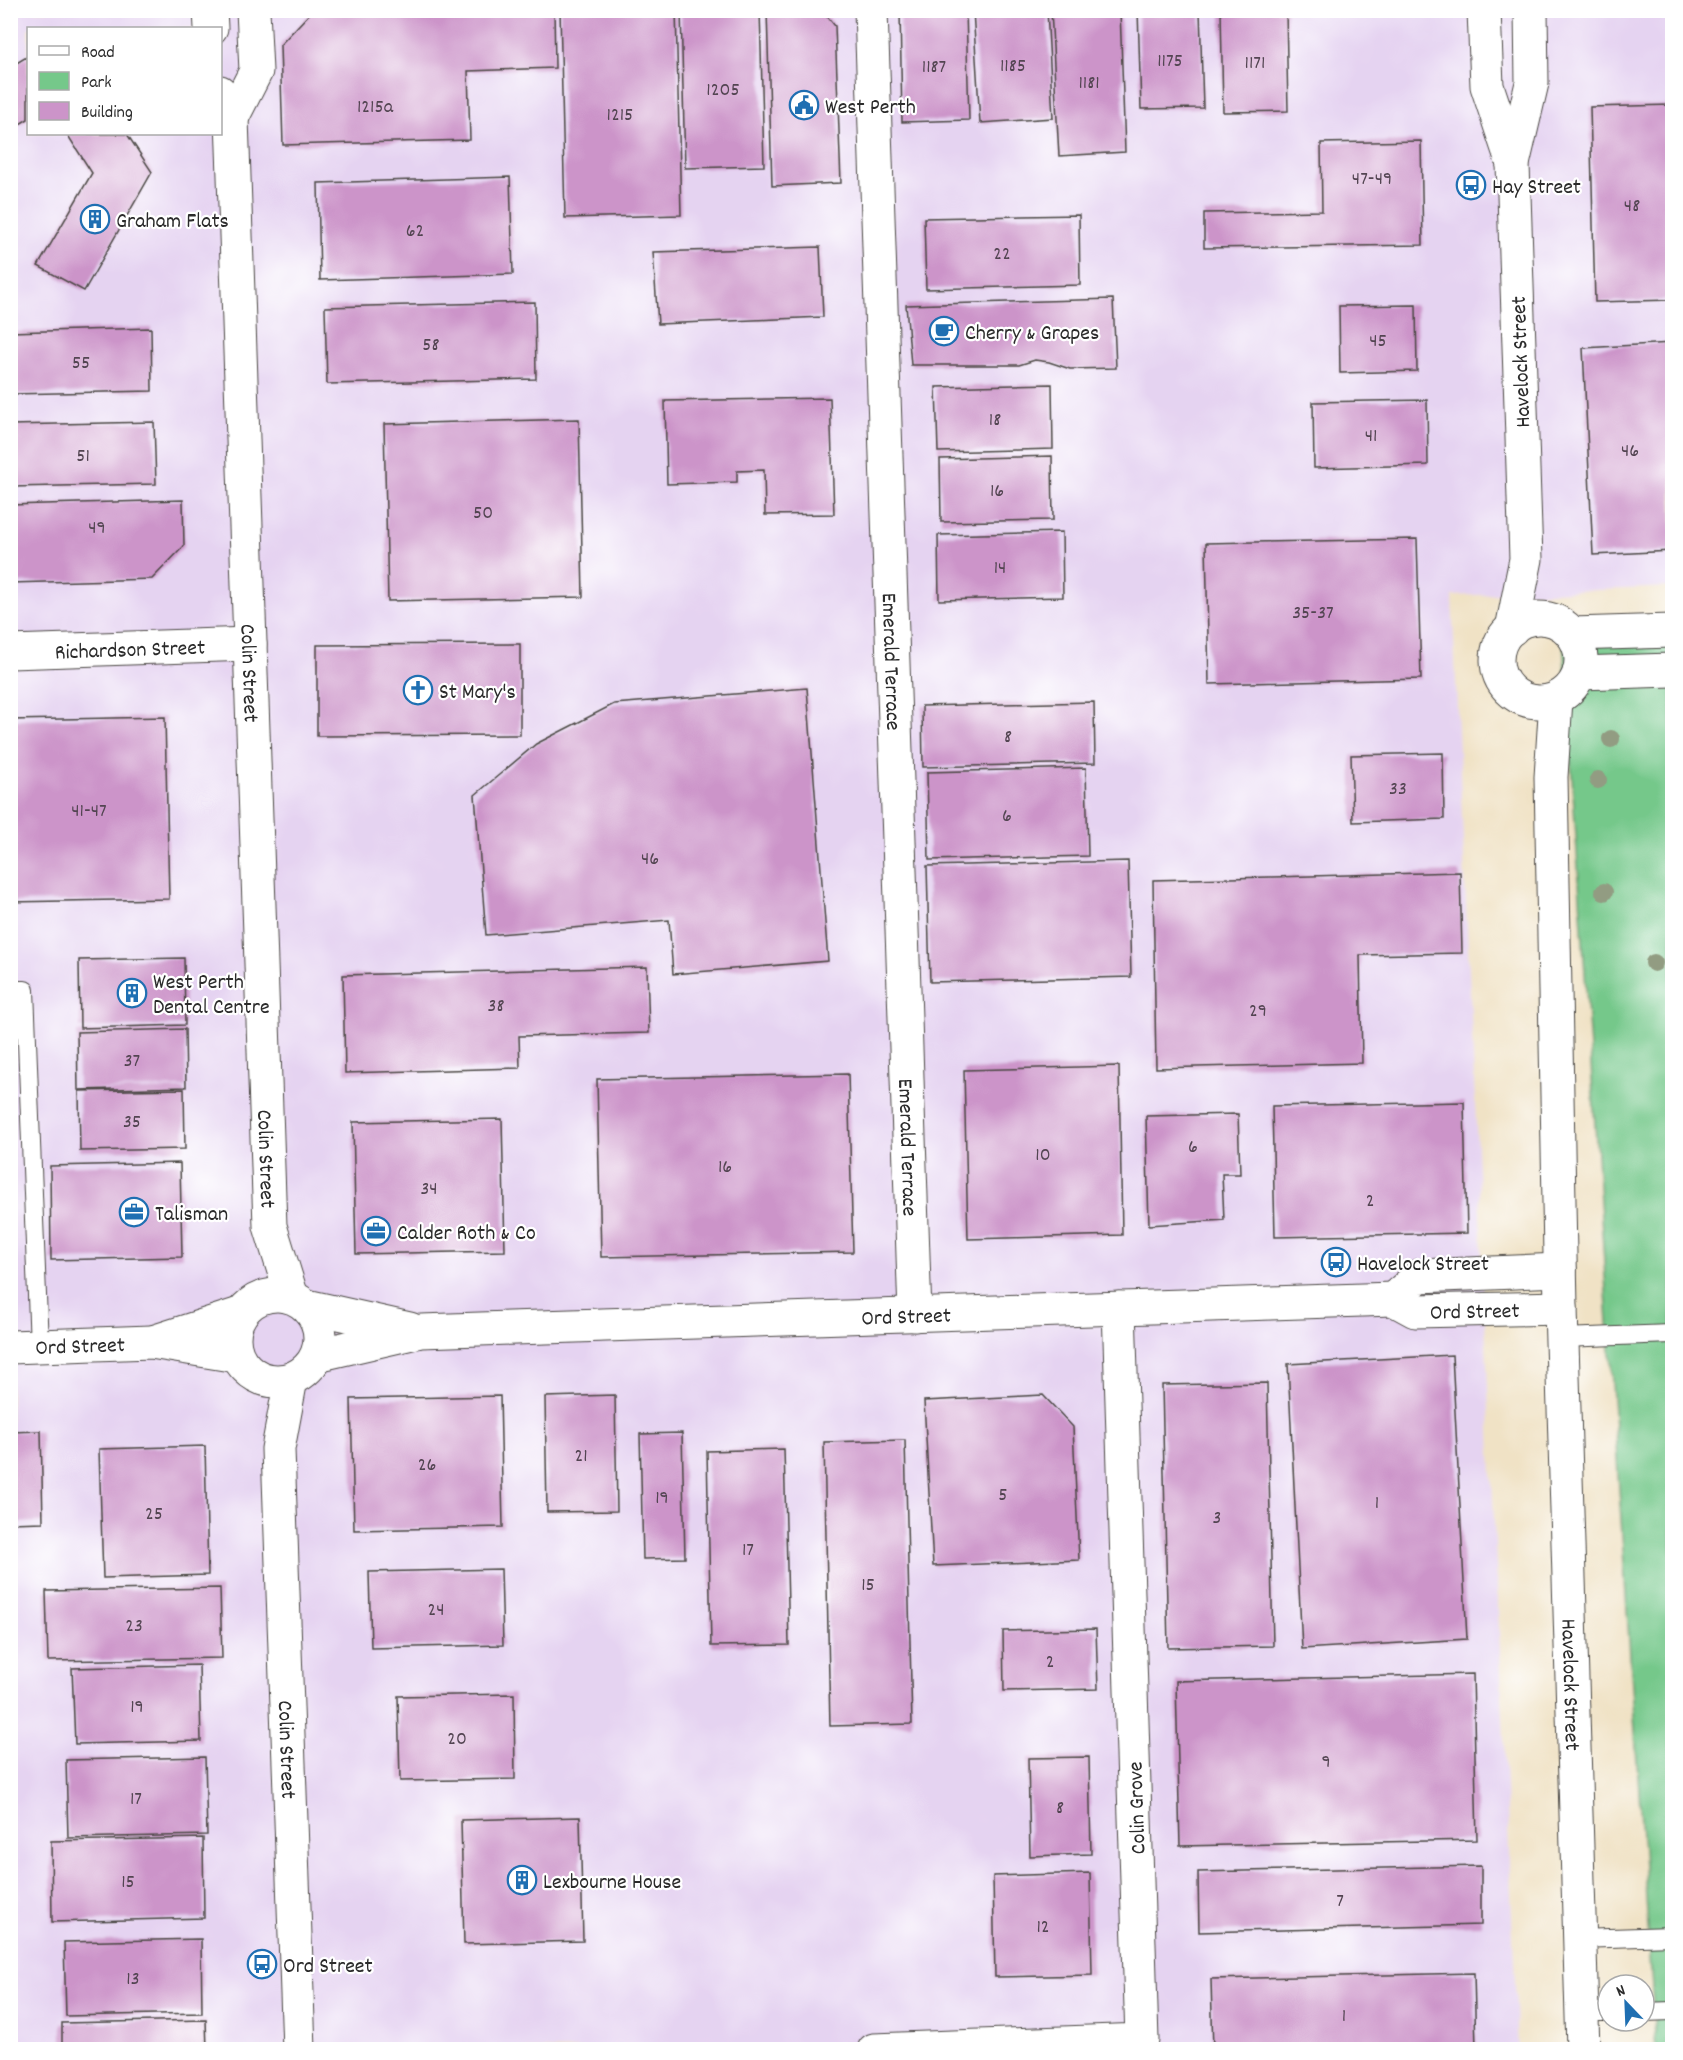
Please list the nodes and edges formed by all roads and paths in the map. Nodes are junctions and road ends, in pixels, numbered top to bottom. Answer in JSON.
{"nodes":[{"id":1,"x":210,"y":10,"type":"edge"},
{"id":2,"x":253,"y":10,"type":"edge"},
{"id":3,"x":871,"y":10,"type":"edge"},
{"id":4,"x":1484,"y":10,"type":"edge"},
{"id":5,"x":1531,"y":10,"type":"edge"},
{"id":6,"x":210,"y":27,"type":"edge"},
{"id":7,"x":226,"y":105,"type":"edge"},
{"id":8,"x":1513,"y":164,"type":"junction"},
{"id":9,"x":1526,"y":559,"type":"junction"},
{"id":10,"x":1561,"y":627,"type":"junction"},
{"id":11,"x":1512,"y":629,"type":"junction"},
{"id":12,"x":1672,"y":631,"type":"edge"},
{"id":13,"x":250,"y":644,"type":"junction"},
{"id":14,"x":10,"y":652,"type":"edge"},
{"id":15,"x":1672,"y":670,"type":"edge"},
{"id":16,"x":1579,"y":673,"type":"junction"},
{"id":17,"x":1515,"y":695,"type":"junction"},
{"id":18,"x":1556,"y":699,"type":"junction"},
{"id":19,"x":1551,"y":777,"type":"junction"},
{"id":20,"x":10,"y":990,"type":"edge"},
{"id":21,"x":270,"y":1226,"type":"junction"},
{"id":22,"x":1560,"y":1270,"type":"junction"},
{"id":23,"x":1393,"y":1299,"type":"junction"},
{"id":24,"x":299,"y":1301,"type":"junction"},
{"id":25,"x":1119,"y":1308,"type":"junction"},
{"id":26,"x":244,"y":1309,"type":"junction"},
{"id":27,"x":915,"y":1315,"type":"junction"},
{"id":28,"x":1561,"y":1323,"type":"junction"},
{"id":29,"x":421,"y":1331,"type":"junction"},
{"id":30,"x":1672,"y":1334,"type":"edge"},
{"id":31,"x":151,"y":1342,"type":"junction"},
{"id":32,"x":25,"y":1346,"type":"edge"},
{"id":33,"x":318,"y":1355,"type":"junction"},
{"id":34,"x":241,"y":1362,"type":"junction"},
{"id":35,"x":291,"y":1379,"type":"junction"},
{"id":36,"x":278,"y":1449,"type":"junction"},
{"id":37,"x":1672,"y":1936,"type":"edge"},
{"id":38,"x":1578,"y":1940,"type":"junction"},
{"id":39,"x":1672,"y":2011,"type":"edge"},
{"id":40,"x":1594,"y":2012,"type":"edge"},
{"id":41,"x":1656,"y":2012,"type":"edge"},
{"id":42,"x":299,"y":2049,"type":"edge"},
{"id":43,"x":874,"y":2049,"type":"edge"},
{"id":44,"x":1583,"y":2049,"type":"edge"}],
"edges":[{"from":1,"to":6,"type":"street"},
{"from":2,"to":7,"type":"street","name":"Colin Street"},
{"from":3,"to":27,"type":"street","name":"Emerald Terrace"},
{"from":4,"to":8,"type":"street","name":"Havelock Street"},
{"from":5,"to":8,"type":"street","name":"Havelock Street"},
{"from":7,"to":13,"type":"street","name":"Colin Street"},
{"from":8,"to":9,"type":"street","name":"Havelock Street"},
{"from":9,"to":10,"type":"street","name":"Havelock Street"},
{"from":9,"to":11,"type":"street","name":"Havelock Street"},
{"from":10,"to":11,"type":"street"},
{"from":10,"to":12,"type":"street"},
{"from":10,"to":16,"type":"street"},
{"from":11,"to":17,"type":"street"},
{"from":13,"to":14,"type":"street","name":"Richardson Street"},
{"from":13,"to":21,"type":"street","name":"Colin Street"},
{"from":15,"to":16,"type":"street"},
{"from":16,"to":18,"type":"street"},
{"from":17,"to":18,"type":"street"},
{"from":17,"to":19,"type":"street","name":"Havelock Street"},
{"from":18,"to":19,"type":"street","name":"Havelock Street"},
{"from":19,"to":22,"type":"street","name":"Havelock Street"},
{"from":20,"to":32,"type":"lane"},
{"from":21,"to":24,"type":"street","name":"Colin Street"},
{"from":21,"to":26,"type":"street","name":"Colin Street"},
{"from":22,"to":23,"type":"street","name":"Ord Street"},
{"from":22,"to":28,"type":"street","name":"Havelock Street"},
{"from":23,"to":25,"type":"street","name":"Ord Street"},
{"from":23,"to":28,"type":"street","name":"Ord Street"},
{"from":24,"to":26,"type":"street"},
{"from":24,"to":29,"type":"street","name":"Ord Street"},
{"from":24,"to":33,"type":"street"},
{"from":25,"to":27,"type":"street","name":"Ord Street"},
{"from":25,"to":43,"type":"street","name":"Colin Grove"},
{"from":26,"to":31,"type":"street","name":"Ord Street"},
{"from":26,"to":34,"type":"street"},
{"from":27,"to":29,"type":"street","name":"Ord Street"},
{"from":28,"to":30,"type":"lane"},
{"from":28,"to":38,"type":"street","name":"Havelock Street"},
{"from":29,"to":33,"type":"street","name":"Ord Street"},
{"from":31,"to":32,"type":"street","name":"Ord Street"},
{"from":31,"to":34,"type":"street","name":"Ord Street"},
{"from":33,"to":35,"type":"street"},
{"from":34,"to":35,"type":"street"},
{"from":34,"to":36,"type":"street","name":"Colin Street"},
{"from":35,"to":36,"type":"street","name":"Colin Street"},
{"from":36,"to":42,"type":"street","name":"Colin Street"},
{"from":37,"to":38,"type":"lane"},
{"from":38,"to":40,"type":"street","name":"Havelock Street"},
{"from":39,"to":41,"type":"lane"},
{"from":40,"to":44,"type":"street","name":"Havelock Street"}]}
